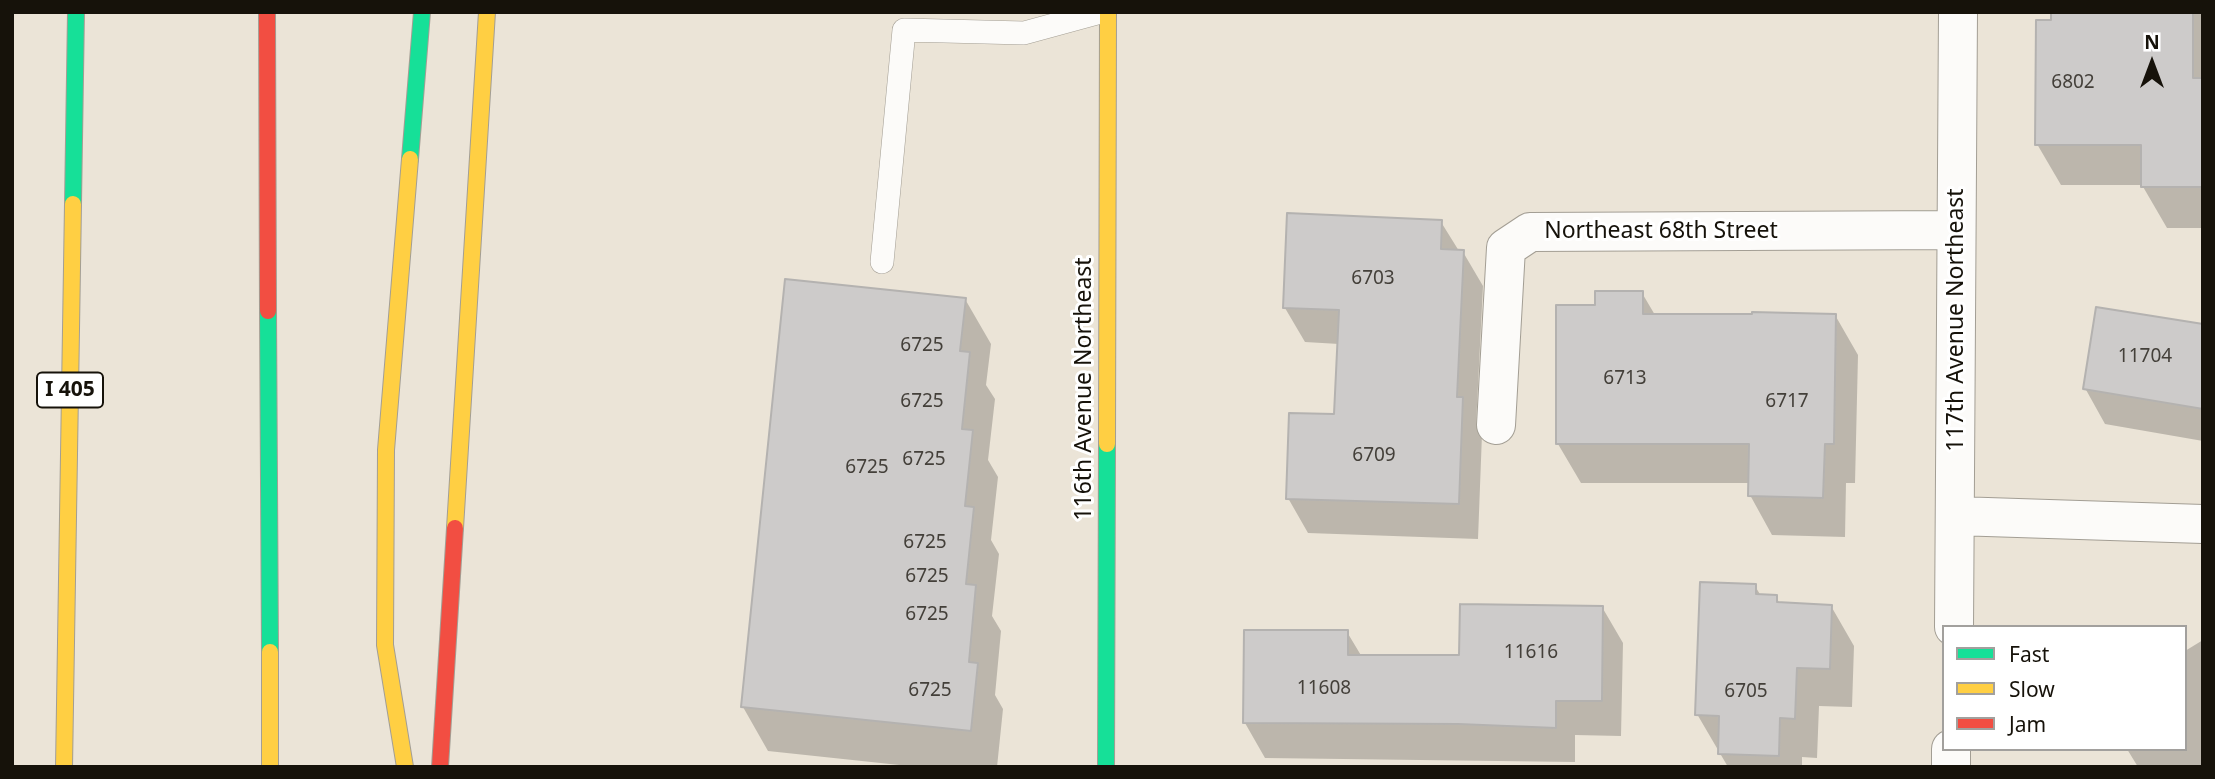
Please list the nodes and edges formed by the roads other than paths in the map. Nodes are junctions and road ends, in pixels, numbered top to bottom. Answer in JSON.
{"nodes":[{"id":1,"x":76,"y":12,"type":"edge"},
{"id":2,"x":267,"y":12,"type":"edge"},
{"id":3,"x":422,"y":12,"type":"edge"},
{"id":4,"x":487,"y":12,"type":"edge"},
{"id":5,"x":1101,"y":12,"type":"edge"},
{"id":6,"x":1108,"y":12,"type":"edge"},
{"id":7,"x":1958,"y":12,"type":"edge"},
{"id":8,"x":1956,"y":230,"type":"junction"},
{"id":9,"x":882,"y":262,"type":"dead end"},
{"id":10,"x":1496,"y":425,"type":"dead end"},
{"id":11,"x":1956,"y":516,"type":"junction"},
{"id":12,"x":2203,"y":524,"type":"edge"},
{"id":13,"x":1954,"y":625,"type":"edge"},
{"id":14,"x":64,"y":767,"type":"edge"},
{"id":15,"x":270,"y":767,"type":"edge"},
{"id":16,"x":405,"y":767,"type":"edge"},
{"id":17,"x":440,"y":767,"type":"edge"},
{"id":18,"x":1106,"y":767,"type":"edge"}],
"edges":[{"from":1,"to":14,"type":"main road","number":"I 405"},
{"from":2,"to":15,"type":"main road"},
{"from":3,"to":16,"type":"main road"},
{"from":4,"to":17,"type":"main road"},
{"from":5,"to":9,"type":"lane"},
{"from":6,"to":18,"type":"main road","name":"116th Avenue Northeast"},
{"from":7,"to":8,"type":"street","name":"117th Avenue Northeast"},
{"from":8,"to":10,"type":"street","name":"Northeast 68th Street"},
{"from":8,"to":11,"type":"street","name":"117th Avenue Northeast"},
{"from":11,"to":12,"type":"street"},
{"from":11,"to":13,"type":"street","name":"117th Avenue Northeast"}]}
